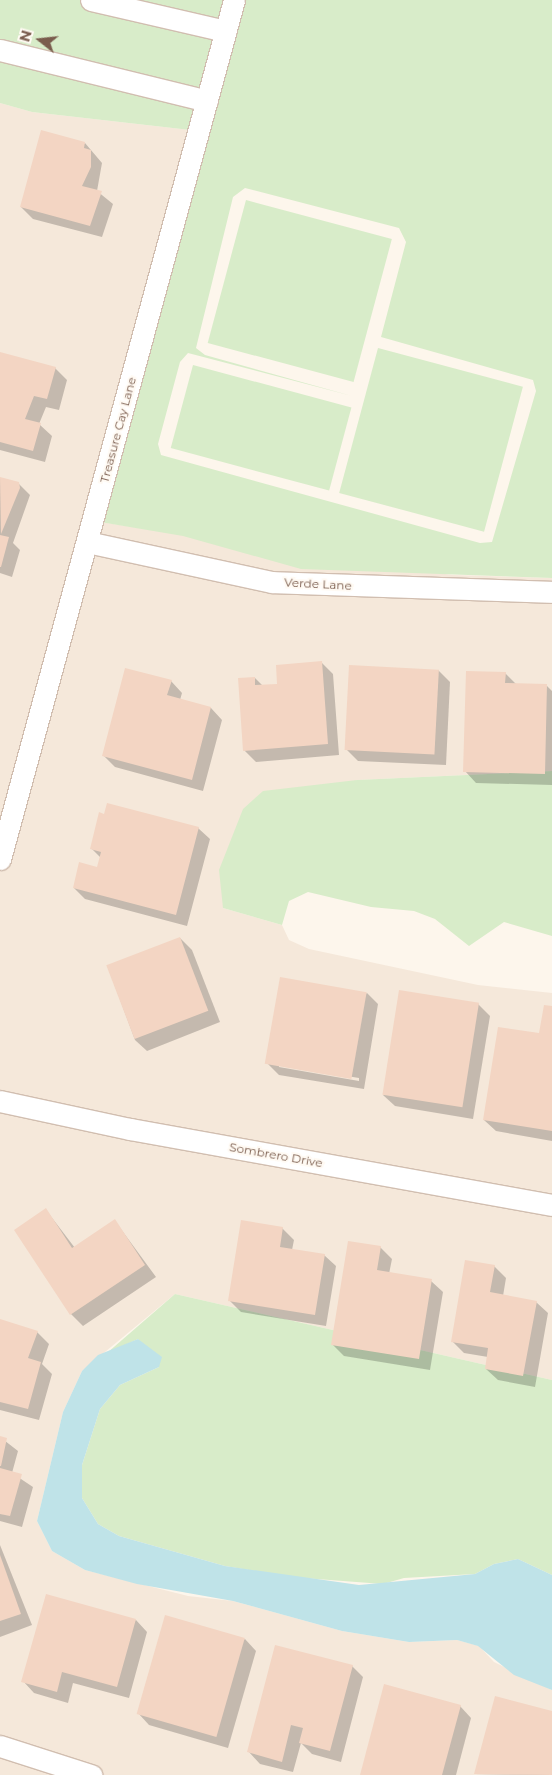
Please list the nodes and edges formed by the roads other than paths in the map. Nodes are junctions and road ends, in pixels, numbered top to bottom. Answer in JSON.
{"nodes":[{"id":1,"x":91,"y":0,"type":"edge"},
{"id":2,"x":234,"y":0,"type":"edge"},
{"id":3,"x":225,"y":31,"type":"junction"},
{"id":4,"x":0,"y":50,"type":"edge"},
{"id":5,"x":207,"y":101,"type":"junction"},
{"id":6,"x":87,"y":542,"type":"junction"},
{"id":7,"x":552,"y":592,"type":"edge"},
{"id":8,"x":0,"y":859,"type":"edge"},
{"id":9,"x":0,"y":1101,"type":"edge"},
{"id":10,"x":552,"y":1205,"type":"edge"},
{"id":11,"x":0,"y":1746,"type":"edge"},
{"id":12,"x":91,"y":1775,"type":"edge"}],
"edges":[{"from":1,"to":3,"type":"street"},
{"from":2,"to":3,"type":"street","name":"Treasure Cay Lane"},
{"from":3,"to":5,"type":"street","name":"Treasure Cay Lane"},
{"from":4,"to":5,"type":"street"},
{"from":5,"to":6,"type":"street","name":"Treasure Cay Lane"},
{"from":6,"to":7,"type":"street","name":"Verde Lane"},
{"from":6,"to":8,"type":"street","name":"Treasure Cay Lane"},
{"from":9,"to":10,"type":"street","name":"Sombrero Drive"},
{"from":11,"to":12,"type":"street"}]}
